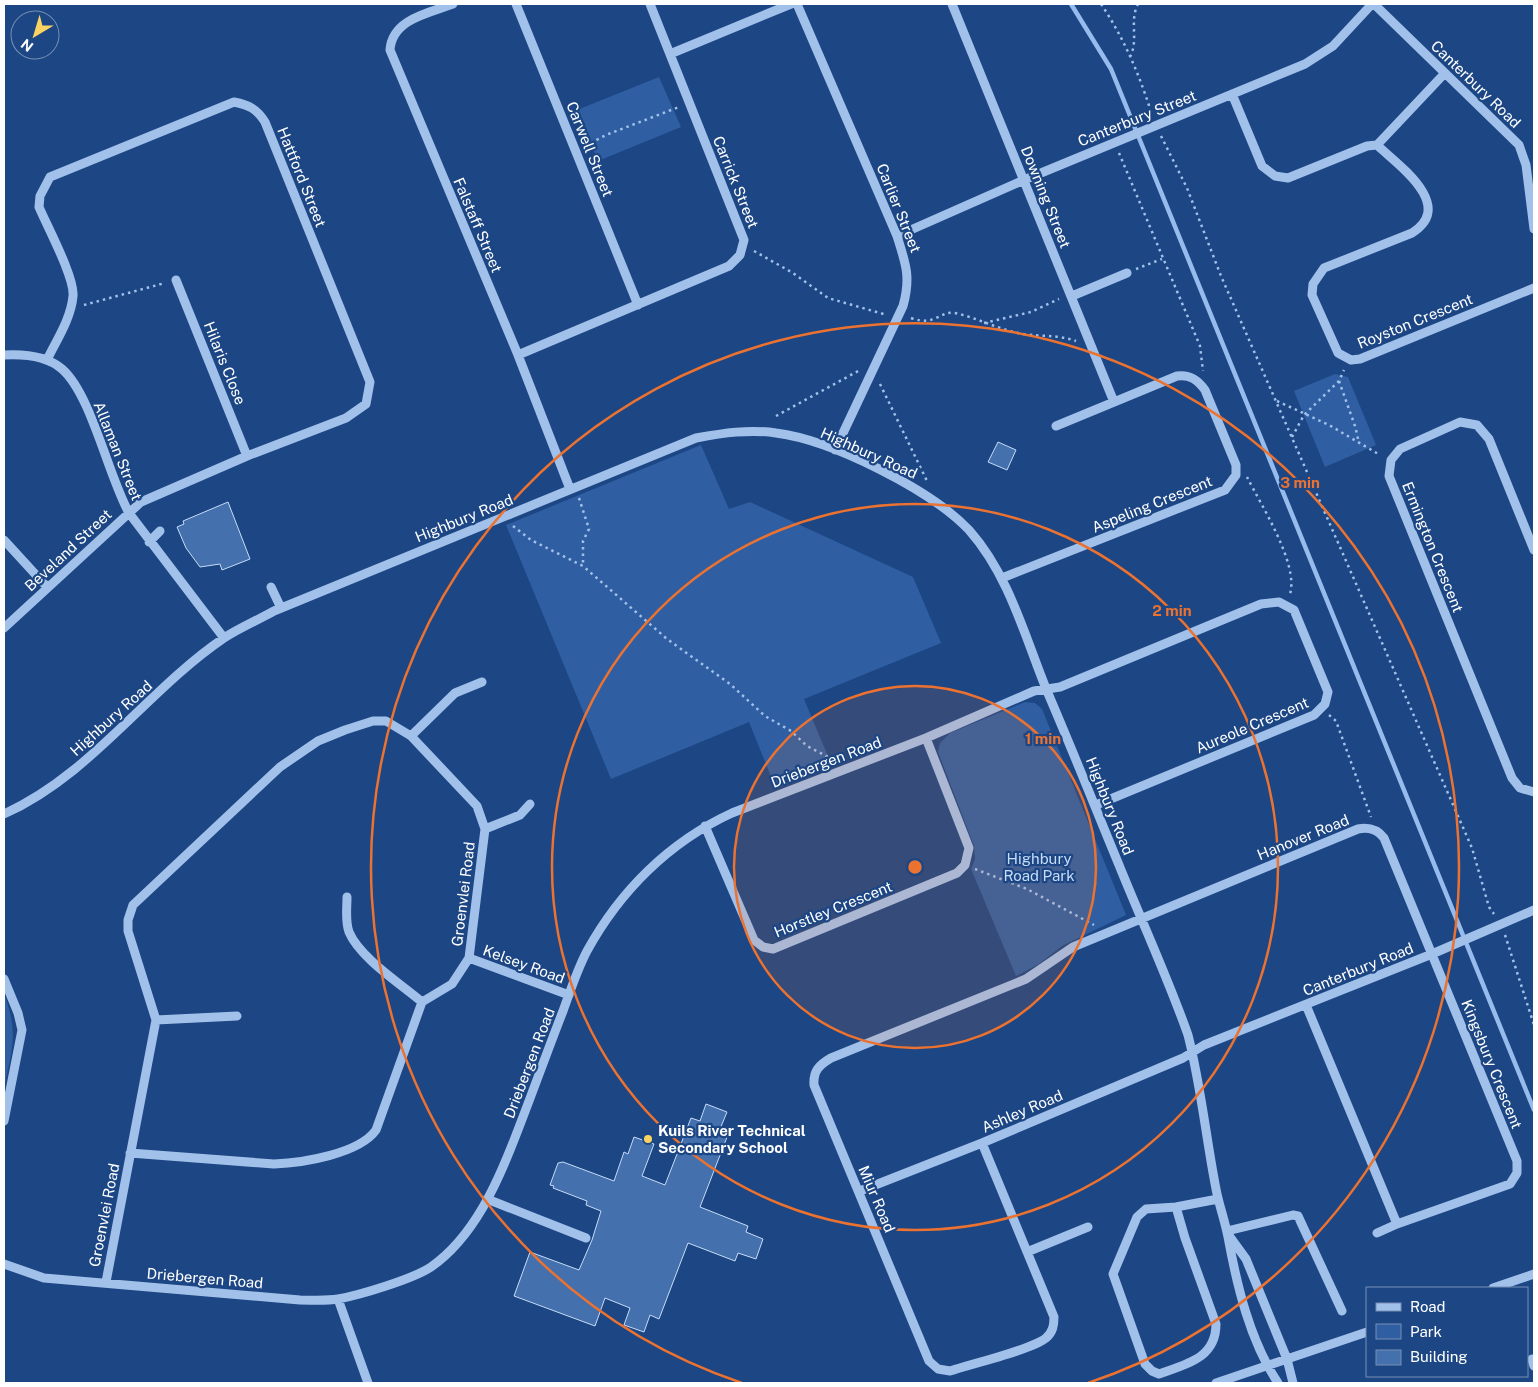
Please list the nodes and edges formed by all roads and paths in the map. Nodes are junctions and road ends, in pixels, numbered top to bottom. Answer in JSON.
{"nodes":[{"id":1,"x":453,"y":4,"type":"edge"},
{"id":2,"x":516,"y":4,"type":"edge"},
{"id":3,"x":650,"y":4,"type":"edge"},
{"id":4,"x":791,"y":4,"type":"edge"},
{"id":5,"x":797,"y":4,"type":"edge"},
{"id":6,"x":952,"y":4,"type":"edge"},
{"id":7,"x":1100,"y":4,"type":"edge"},
{"id":8,"x":1138,"y":4,"type":"edge"},
{"id":9,"x":1373,"y":4,"type":"edge"},
{"id":10,"x":670,"y":54,"type":"junction"},
{"id":11,"x":1130,"y":56,"type":"junction"},
{"id":12,"x":1445,"y":73,"type":"junction"},
{"id":13,"x":1232,"y":94,"type":"junction"},
{"id":14,"x":690,"y":104,"type":"junction"},
{"id":15,"x":1156,"y":126,"type":"junction"},
{"id":16,"x":1114,"y":142,"type":"junction"},
{"id":17,"x":1377,"y":145,"type":"junction"},
{"id":18,"x":575,"y":150,"type":"junction"},
{"id":19,"x":1024,"y":180,"type":"junction"},
{"id":20,"x":1534,"y":228,"type":"edge"},
{"id":21,"x":897,"y":236,"type":"junction"},
{"id":22,"x":1162,"y":259,"type":"junction"},
{"id":23,"x":1127,"y":273,"type":"joint"},
{"id":24,"x":176,"y":280,"type":"joint"},
{"id":25,"x":1534,"y":288,"type":"edge"},
{"id":26,"x":1072,"y":296,"type":"junction"},
{"id":27,"x":638,"y":305,"type":"junction"},
{"id":28,"x":71,"y":307,"type":"junction"},
{"id":29,"x":982,"y":323,"type":"dead end"},
{"id":30,"x":4,"y":355,"type":"edge"},
{"id":31,"x":518,"y":355,"type":"junction"},
{"id":32,"x":47,"y":360,"type":"junction"},
{"id":33,"x":1350,"y":360,"type":"junction"},
{"id":34,"x":872,"y":371,"type":"junction"},
{"id":35,"x":1198,"y":381,"type":"junction"},
{"id":36,"x":1339,"y":381,"type":"junction"},
{"id":37,"x":1277,"y":401,"type":"junction"},
{"id":38,"x":1114,"y":402,"type":"junction"},
{"id":39,"x":1304,"y":415,"type":"junction"},
{"id":40,"x":776,"y":416,"type":"dead end"},
{"id":41,"x":1056,"y":426,"type":"dead end"},
{"id":42,"x":1292,"y":437,"type":"junction"},
{"id":43,"x":1359,"y":443,"type":"junction"},
{"id":44,"x":835,"y":450,"type":"junction"},
{"id":45,"x":248,"y":456,"type":"junction"},
{"id":46,"x":1391,"y":460,"type":"junction"},
{"id":47,"x":1236,"y":466,"type":"junction"},
{"id":48,"x":573,"y":488,"type":"junction"},
{"id":49,"x":936,"y":501,"type":"junction"},
{"id":50,"x":128,"y":512,"type":"junction"},
{"id":51,"x":502,"y":517,"type":"junction"},
{"id":52,"x":160,"y":531,"type":"dead end"},
{"id":53,"x":4,"y":540,"type":"edge"},
{"id":54,"x":149,"y":542,"type":"junction"},
{"id":55,"x":1534,"y":548,"type":"edge"},
{"id":56,"x":583,"y":566,"type":"junction"},
{"id":57,"x":1002,"y":578,"type":"junction"},
{"id":58,"x":47,"y":587,"type":"junction"},
{"id":59,"x":271,"y":587,"type":"dead end"},
{"id":60,"x":1287,"y":605,"type":"junction"},
{"id":61,"x":281,"y":608,"type":"junction"},
{"id":62,"x":4,"y":628,"type":"edge"},
{"id":63,"x":224,"y":638,"type":"junction"},
{"id":64,"x":482,"y":682,"type":"dead end"},
{"id":65,"x":1047,"y":689,"type":"junction"},
{"id":66,"x":1322,"y":709,"type":"junction"},
{"id":67,"x":411,"y":736,"type":"junction"},
{"id":68,"x":926,"y":738,"type":"junction"},
{"id":69,"x":838,"y":772,"type":"junction"},
{"id":70,"x":1534,"y":792,"type":"edge"},
{"id":71,"x":530,"y":804,"type":"dead end"},
{"id":72,"x":1096,"y":805,"type":"junction"},
{"id":73,"x":4,"y":814,"type":"edge"},
{"id":74,"x":705,"y":826,"type":"junction"},
{"id":75,"x":1370,"y":828,"type":"junction"},
{"id":76,"x":485,"y":829,"type":"junction"},
{"id":77,"x":965,"y":865,"type":"junction"},
{"id":78,"x":347,"y":897,"type":"dead end"},
{"id":79,"x":1534,"y":910,"type":"edge"},
{"id":80,"x":1141,"y":918,"type":"junction"},
{"id":81,"x":1500,"y":924,"type":"junction"},
{"id":82,"x":1106,"y":933,"type":"junction"},
{"id":83,"x":1432,"y":954,"type":"junction"},
{"id":84,"x":470,"y":958,"type":"junction"},
{"id":85,"x":4,"y":979,"type":"edge"},
{"id":86,"x":569,"y":995,"type":"junction"},
{"id":87,"x":422,"y":1002,"type":"junction"},
{"id":88,"x":1306,"y":1005,"type":"junction"},
{"id":89,"x":236,"y":1016,"type":"dead end"},
{"id":90,"x":156,"y":1020,"type":"junction"},
{"id":91,"x":1534,"y":1025,"type":"edge"},
{"id":92,"x":1192,"y":1051,"type":"junction"},
{"id":93,"x":4,"y":1121,"type":"edge"},
{"id":94,"x":982,"y":1143,"type":"junction"},
{"id":95,"x":130,"y":1153,"type":"junction"},
{"id":96,"x":860,"y":1191,"type":"junction"},
{"id":97,"x":487,"y":1199,"type":"junction"},
{"id":98,"x":1218,"y":1200,"type":"junction"},
{"id":99,"x":1176,"y":1207,"type":"junction"},
{"id":100,"x":1397,"y":1224,"type":"junction"},
{"id":101,"x":1088,"y":1227,"type":"dead end"},
{"id":102,"x":1228,"y":1233,"type":"junction"},
{"id":103,"x":1377,"y":1233,"type":"dead end"},
{"id":104,"x":586,"y":1238,"type":"dead end"},
{"id":105,"x":1027,"y":1252,"type":"junction"},
{"id":106,"x":4,"y":1264,"type":"edge"},
{"id":107,"x":1534,"y":1274,"type":"edge"},
{"id":108,"x":106,"y":1282,"type":"junction"},
{"id":109,"x":1496,"y":1287,"type":"edge"},
{"id":110,"x":338,"y":1299,"type":"junction"},
{"id":111,"x":1342,"y":1311,"type":"dead end"},
{"id":112,"x":1366,"y":1332,"type":"edge"},
{"id":113,"x":1286,"y":1358,"type":"junction"},
{"id":114,"x":1268,"y":1365,"type":"junction"},
{"id":115,"x":368,"y":1383,"type":"edge"},
{"id":116,"x":1216,"y":1383,"type":"edge"},
{"id":117,"x":1278,"y":1383,"type":"edge"},
{"id":118,"x":1293,"y":1383,"type":"edge"}],
"edges":[{"from":1,"to":31,"type":"street","name":"Falstaff Street"},
{"from":2,"to":18,"type":"street","name":"Carwell Street"},
{"from":3,"to":10,"type":"street","name":"Carrick Street"},
{"from":4,"to":10,"type":"street"},
{"from":5,"to":21,"type":"street","name":"Carlier Street"},
{"from":6,"to":19,"type":"street","name":"Downing Street"},
{"from":7,"to":11,"type":"path"},
{"from":8,"to":11,"type":"path"},
{"from":9,"to":12,"type":"street","name":"Canterbury Road"},
{"from":9,"to":13,"type":"street","name":"Canterbury Street"},
{"from":10,"to":14,"type":"street","name":"Carrick Street"},
{"from":11,"to":15,"type":"path"},
{"from":12,"to":17,"type":"street"},
{"from":12,"to":20,"type":"street","name":"Canterbury Road"},
{"from":13,"to":15,"type":"street","name":"Canterbury Street"},
{"from":13,"to":17,"type":"street"},
{"from":14,"to":18,"type":"path"},
{"from":14,"to":27,"type":"street","name":"Carrick Street"},
{"from":15,"to":16,"type":"street","name":"Canterbury Street"},
{"from":15,"to":37,"type":"path"},
{"from":16,"to":19,"type":"street","name":"Canterbury Street"},
{"from":16,"to":22,"type":"path"},
{"from":17,"to":33,"type":"street","name":"Royston Crescent"},
{"from":18,"to":27,"type":"street","name":"Carwell Street"},
{"from":19,"to":21,"type":"street","name":"Canterbury Street"},
{"from":19,"to":26,"type":"street","name":"Downing Street"},
{"from":21,"to":34,"type":"street","name":"Carlier Street"},
{"from":22,"to":23,"type":"path"},
{"from":22,"to":35,"type":"path"},
{"from":23,"to":26,"type":"street"},
{"from":24,"to":28,"type":"path"},
{"from":24,"to":45,"type":"street","name":"Hilaris Close"},
{"from":25,"to":33,"type":"street","name":"Royston Crescent"},
{"from":26,"to":29,"type":"path"},
{"from":26,"to":38,"type":"street","name":"Downing Street"},
{"from":27,"to":31,"type":"street","name":"Carrick Street"},
{"from":28,"to":32,"type":"street","name":"Hattford Street"},
{"from":28,"to":45,"type":"street","name":"Hattford Street"},
{"from":30,"to":32,"type":"street","name":"Allaman Street"},
{"from":31,"to":48,"type":"street","name":"Falstaff Street"},
{"from":32,"to":50,"type":"street","name":"Allaman Street"},
{"from":33,"to":36,"type":"path"},
{"from":34,"to":40,"type":"path"},
{"from":34,"to":44,"type":"street","name":"Carlier Street"},
{"from":34,"to":49,"type":"path"},
{"from":35,"to":38,"type":"street"},
{"from":35,"to":47,"type":"street"},
{"from":36,"to":39,"type":"path"},
{"from":36,"to":43,"type":"path"},
{"from":37,"to":39,"type":"path"},
{"from":37,"to":42,"type":"path"},
{"from":38,"to":41,"type":"street"},
{"from":39,"to":42,"type":"path"},
{"from":39,"to":43,"type":"path"},
{"from":42,"to":81,"type":"path"},
{"from":43,"to":46,"type":"path"},
{"from":44,"to":48,"type":"street","name":"Highbury Road"},
{"from":44,"to":49,"type":"street","name":"Highbury Road"},
{"from":45,"to":50,"type":"street","name":"Hattford Street"},
{"from":46,"to":55,"type":"street"},
{"from":46,"to":70,"type":"street","name":"Ermington Crescent"},
{"from":47,"to":57,"type":"street","name":"Aspeling Crescent"},
{"from":47,"to":60,"type":"path"},
{"from":48,"to":51,"type":"street","name":"Highbury Road"},
{"from":48,"to":56,"type":"path"},
{"from":49,"to":57,"type":"street","name":"Highbury Road"},
{"from":50,"to":54,"type":"street","name":"Allaman Street"},
{"from":50,"to":58,"type":"street","name":"Beveland Street"},
{"from":51,"to":56,"type":"path"},
{"from":51,"to":61,"type":"street","name":"Highbury Road"},
{"from":52,"to":54,"type":"street"},
{"from":53,"to":58,"type":"street"},
{"from":54,"to":63,"type":"street","name":"Allaman Street"},
{"from":56,"to":69,"type":"path"},
{"from":57,"to":65,"type":"street","name":"Highbury Road"},
{"from":58,"to":62,"type":"street","name":"Beveland Street"},
{"from":59,"to":61,"type":"street"},
{"from":60,"to":65,"type":"street"},
{"from":60,"to":66,"type":"street","name":"Aureole Crescent"},
{"from":61,"to":63,"type":"street","name":"Highbury Road"},
{"from":63,"to":73,"type":"street","name":"Highbury Road"},
{"from":64,"to":67,"type":"street"},
{"from":65,"to":68,"type":"street","name":"Driebergen Road"},
{"from":65,"to":72,"type":"street","name":"Highbury Road"},
{"from":66,"to":72,"type":"street","name":"Aureole Crescent"},
{"from":66,"to":75,"type":"path"},
{"from":67,"to":76,"type":"street","name":"Groenvlei Road"},
{"from":67,"to":90,"type":"street","name":"Groenvlei Road"},
{"from":68,"to":69,"type":"street","name":"Driebergen Road"},
{"from":68,"to":77,"type":"street"},
{"from":69,"to":74,"type":"street","name":"Driebergen Road"},
{"from":71,"to":76,"type":"street"},
{"from":72,"to":80,"type":"street","name":"Highbury Road"},
{"from":74,"to":77,"type":"street","name":"Horstley Crescent"},
{"from":74,"to":86,"type":"street","name":"Driebergen Road"},
{"from":75,"to":80,"type":"street","name":"Hanover Road"},
{"from":75,"to":83,"type":"street","name":"Hanover Road"},
{"from":76,"to":84,"type":"street","name":"Groenvlei Road"},
{"from":77,"to":82,"type":"path"},
{"from":78,"to":87,"type":"street"},
{"from":79,"to":81,"type":"street","name":"Canterbury Road"},
{"from":80,"to":82,"type":"street","name":"Miur Road"},
{"from":80,"to":92,"type":"street","name":"Highbury Road"},
{"from":81,"to":83,"type":"street","name":"Canterbury Road"},
{"from":81,"to":91,"type":"path"},
{"from":82,"to":96,"type":"street","name":"Miur Road"},
{"from":83,"to":88,"type":"street","name":"Canterbury Road"},
{"from":83,"to":100,"type":"street","name":"Kingsbury Crescent"},
{"from":84,"to":86,"type":"street","name":"Kelsey Road"},
{"from":84,"to":87,"type":"street","name":"Groenvlei Road"},
{"from":85,"to":93,"type":"street"},
{"from":86,"to":97,"type":"street","name":"Driebergen Road"},
{"from":87,"to":95,"type":"street","name":"Groenvlei Road"},
{"from":88,"to":92,"type":"street","name":"Canterbury Road"},
{"from":88,"to":100,"type":"street"},
{"from":89,"to":90,"type":"street"},
{"from":90,"to":95,"type":"street","name":"Groenvlei Road"},
{"from":92,"to":94,"type":"street","name":"Ashley Road"},
{"from":92,"to":98,"type":"street","name":"Highbury Road"},
{"from":94,"to":96,"type":"street","name":"Ashley Road"},
{"from":94,"to":105,"type":"street","name":"Miur Road"},
{"from":95,"to":108,"type":"street","name":"Groenvlei Road"},
{"from":96,"to":105,"type":"street","name":"Miur Road"},
{"from":97,"to":104,"type":"street"},
{"from":97,"to":110,"type":"street","name":"Driebergen Road"},
{"from":98,"to":99,"type":"street"},
{"from":98,"to":102,"type":"street","name":"Highbury Road"},
{"from":99,"to":99,"type":"street"},
{"from":100,"to":103,"type":"street","name":"Kingsbury Crescent"},
{"from":101,"to":105,"type":"street"},
{"from":102,"to":111,"type":"street"},
{"from":102,"to":113,"type":"street","name":"Highbury Road"},
{"from":102,"to":114,"type":"street","name":"Highbury Road"},
{"from":106,"to":108,"type":"street","name":"Driebergen Road"},
{"from":107,"to":109,"type":"street"},
{"from":108,"to":110,"type":"street","name":"Driebergen Road"},
{"from":110,"to":115,"type":"street"},
{"from":112,"to":113,"type":"street"},
{"from":113,"to":114,"type":"street"},
{"from":113,"to":118,"type":"street","name":"Highbury Road"},
{"from":114,"to":116,"type":"street"},
{"from":114,"to":117,"type":"street","name":"Highbury Road"}]}
